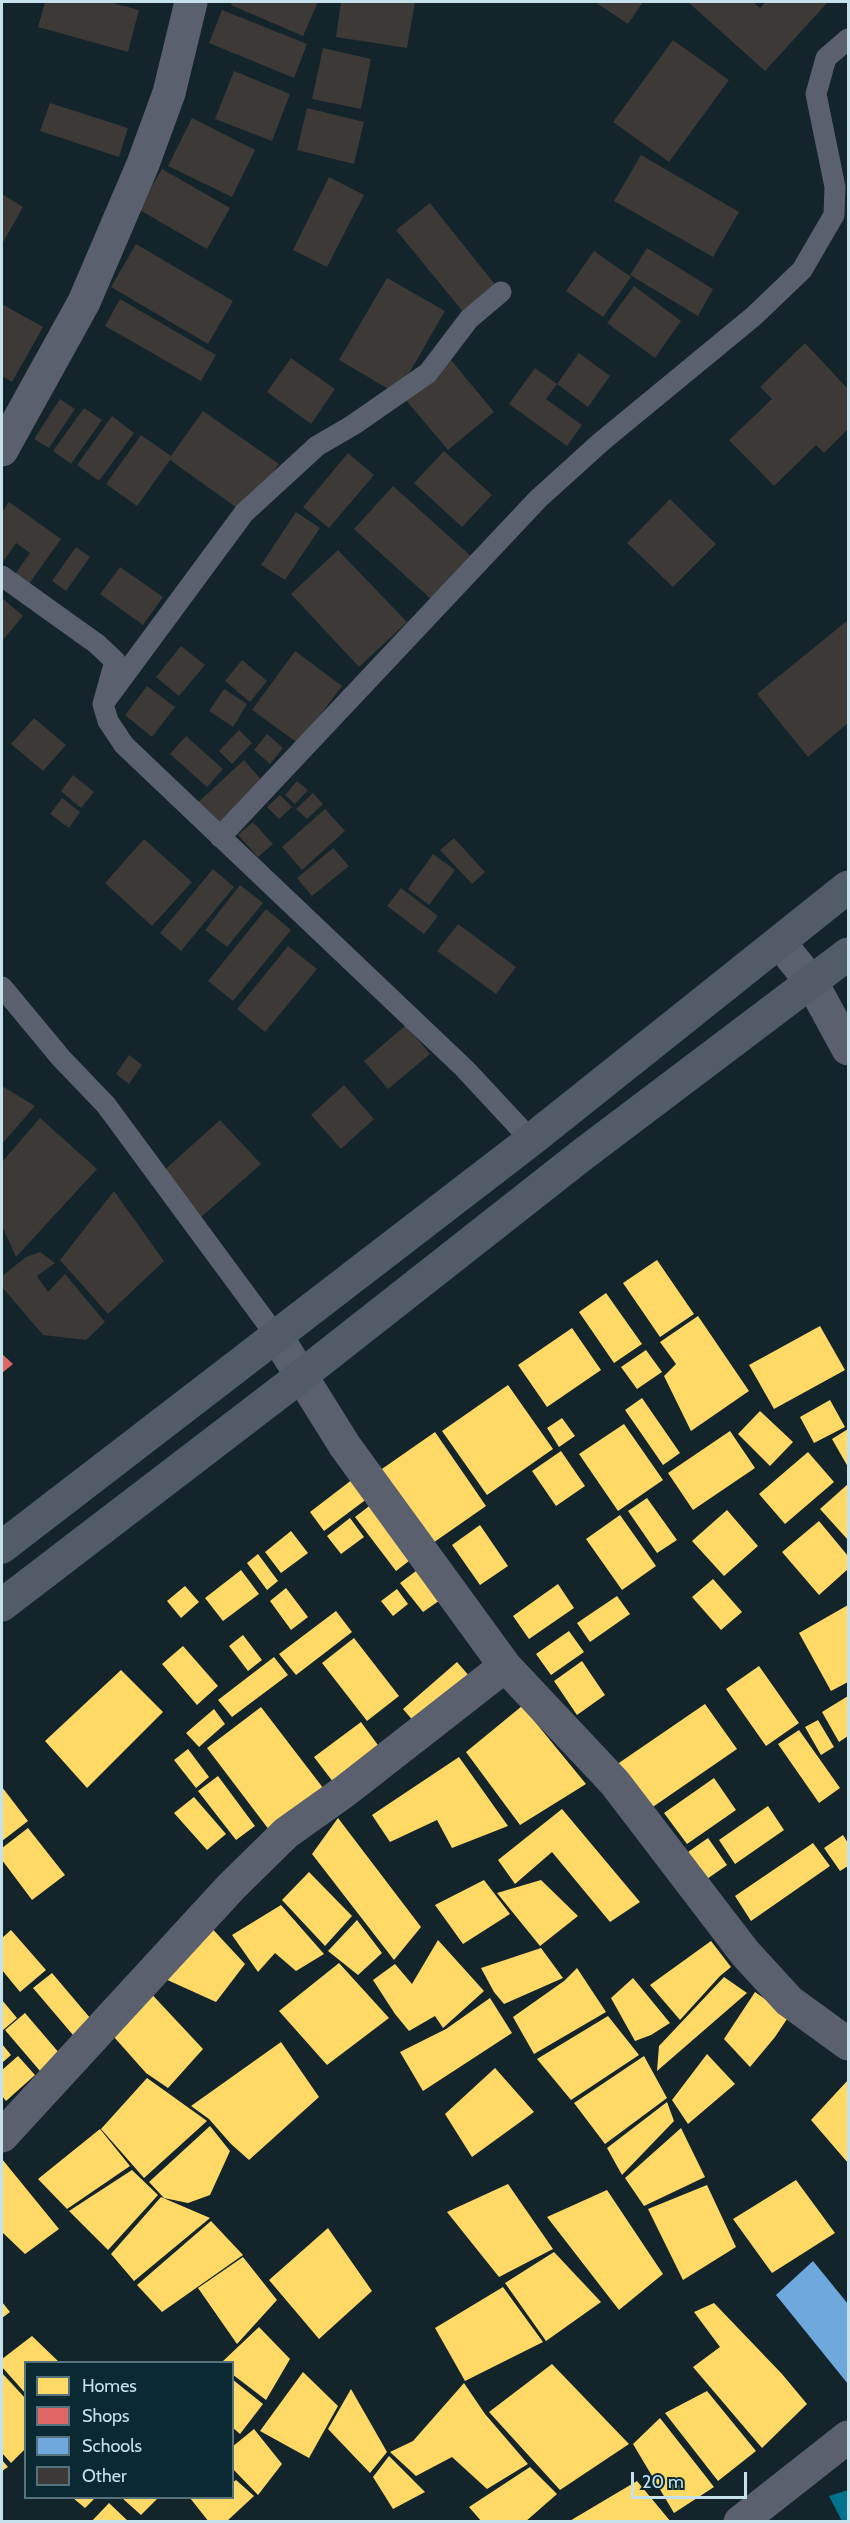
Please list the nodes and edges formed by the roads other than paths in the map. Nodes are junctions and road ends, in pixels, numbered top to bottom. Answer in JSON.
{"nodes":[{"id":1,"x":191,"y":2,"type":"edge"},
{"id":2,"x":849,"y":39,"type":"edge"},
{"id":3,"x":501,"y":292,"type":"dead end"},
{"id":4,"x":2,"y":450,"type":"edge"},
{"id":5,"x":2,"y":576,"type":"edge"},
{"id":6,"x":103,"y":704,"type":"junction"},
{"id":7,"x":220,"y":837,"type":"junction"},
{"id":8,"x":849,"y":887,"type":"edge"},
{"id":9,"x":780,"y":943,"type":"junction"},
{"id":10,"x":849,"y":954,"type":"edge"},
{"id":11,"x":812,"y":983,"type":"junction"},
{"id":12,"x":2,"y":987,"type":"edge"},
{"id":13,"x":849,"y":1049,"type":"edge"},
{"id":14,"x":531,"y":1140,"type":"junction"},
{"id":15,"x":277,"y":1337,"type":"junction"},
{"id":16,"x":301,"y":1376,"type":"junction"},
{"id":17,"x":2,"y":1547,"type":"edge"},
{"id":18,"x":2,"y":1605,"type":"edge"},
{"id":19,"x":505,"y":1666,"type":"junction"},
{"id":20,"x":849,"y":2044,"type":"edge"},
{"id":21,"x":2,"y":2136,"type":"edge"},
{"id":22,"x":849,"y":2437,"type":"edge"},
{"id":23,"x":740,"y":2522,"type":"edge"}],
"edges":[{"from":1,"to":4,"type":"street"},
{"from":2,"to":7,"type":"lane"},
{"from":3,"to":6,"type":"lane"},
{"from":5,"to":6,"type":"lane"},
{"from":6,"to":7,"type":"lane"},
{"from":7,"to":14,"type":"lane"},
{"from":8,"to":9,"type":"highway"},
{"from":9,"to":11,"type":"street"},
{"from":9,"to":14,"type":"highway"},
{"from":10,"to":11,"type":"highway"},
{"from":11,"to":13,"type":"street"},
{"from":11,"to":16,"type":"highway"},
{"from":12,"to":15,"type":"lane"},
{"from":14,"to":15,"type":"highway"},
{"from":15,"to":16,"type":"street"},
{"from":15,"to":17,"type":"highway"},
{"from":16,"to":18,"type":"highway"},
{"from":16,"to":19,"type":"street"},
{"from":19,"to":20,"type":"street"},
{"from":19,"to":21,"type":"street"},
{"from":22,"to":23,"type":"street"}]}
